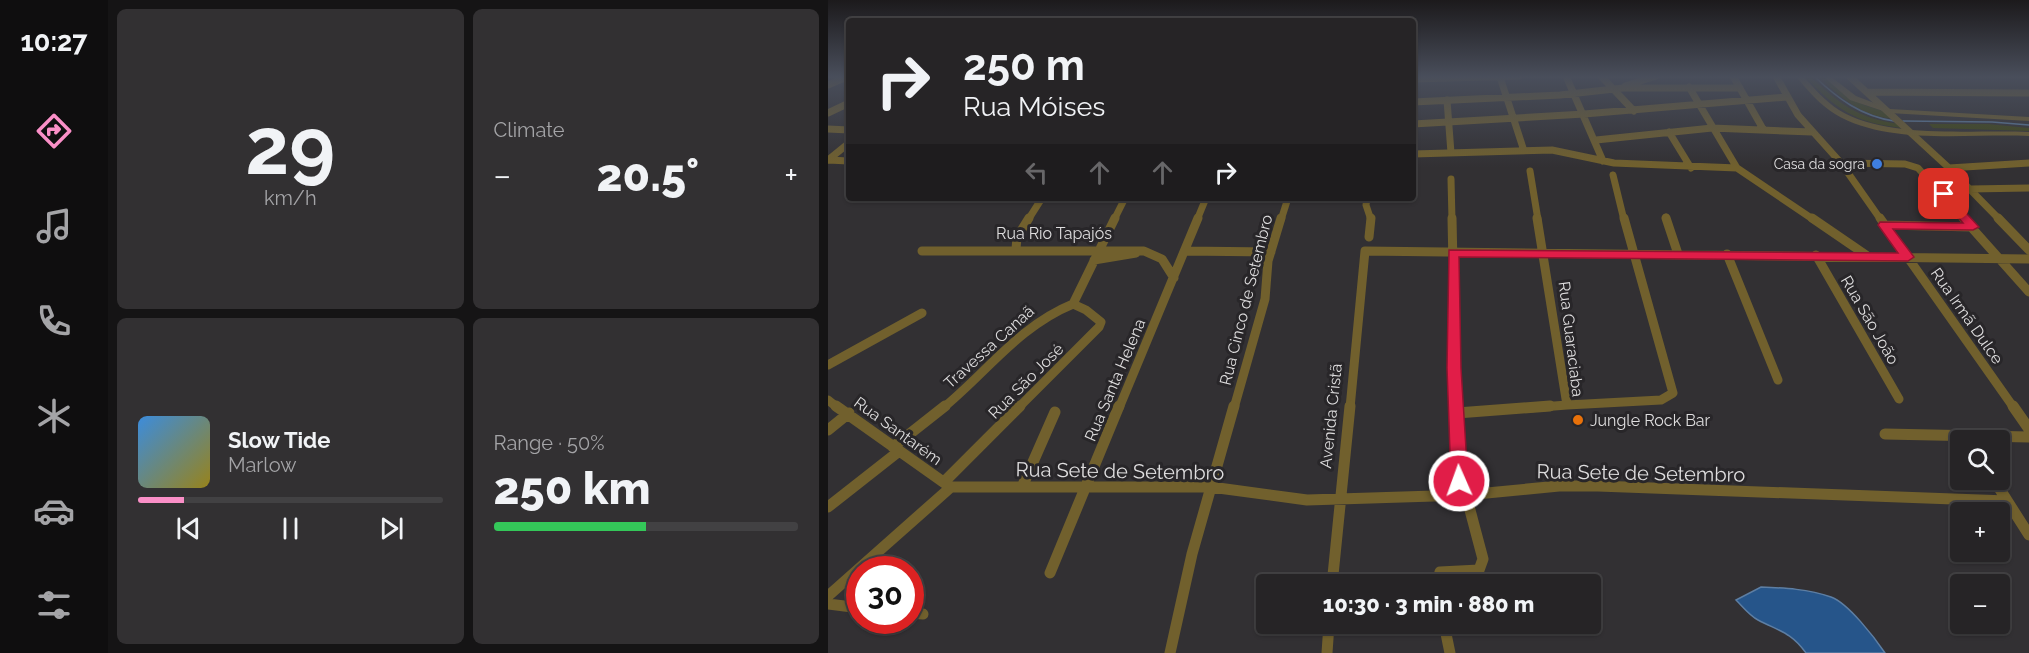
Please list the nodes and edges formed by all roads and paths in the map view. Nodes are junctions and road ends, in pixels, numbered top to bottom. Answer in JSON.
{"nodes":[{"id":1,"x":842,"y":106,"type":"edge"},
{"id":2,"x":1448,"y":106,"type":"edge"},
{"id":3,"x":1511,"y":106,"type":"edge"},
{"id":4,"x":1581,"y":106,"type":"edge"},
{"id":5,"x":1630,"y":106,"type":"edge"},
{"id":6,"x":1684,"y":106,"type":"edge"},
{"id":7,"x":1701,"y":106,"type":"edge"},
{"id":8,"x":1751,"y":106,"type":"edge"},
{"id":9,"x":1794,"y":106,"type":"edge"},
{"id":10,"x":1830,"y":106,"type":"edge"},
{"id":11,"x":1875,"y":106,"type":"edge"},
{"id":12,"x":1884,"y":106,"type":"edge"},
{"id":13,"x":1634,"y":111,"type":"junction"},
{"id":14,"x":828,"y":113,"type":"edge"},
{"id":15,"x":1892,"y":113,"type":"junction"},
{"id":16,"x":1584,"y":114,"type":"junction"},
{"id":17,"x":1515,"y":118,"type":"junction"},
{"id":18,"x":2029,"y":119,"type":"edge"},
{"id":19,"x":1450,"y":122,"type":"junction"},
{"id":20,"x":1416,"y":123,"type":"edge"},
{"id":21,"x":1712,"y":128,"type":"junction"},
{"id":22,"x":828,"y":129,"type":"edge"},
{"id":23,"x":1763,"y":129,"type":"junction"},
{"id":24,"x":1908,"y":129,"type":"junction"},
{"id":25,"x":846,"y":130,"type":"edge"},
{"id":26,"x":1669,"y":132,"type":"junction"},
{"id":27,"x":1812,"y":132,"type":"junction"},
{"id":28,"x":2029,"y":134,"type":"edge"},
{"id":29,"x":1596,"y":140,"type":"junction"},
{"id":30,"x":846,"y":145,"type":"edge"},
{"id":31,"x":1524,"y":151,"type":"junction"},
{"id":32,"x":1451,"y":153,"type":"junction"},
{"id":33,"x":1416,"y":154,"type":"edge"},
{"id":34,"x":828,"y":160,"type":"edge"},
{"id":35,"x":846,"y":160,"type":"edge"},
{"id":36,"x":1603,"y":161,"type":"junction"},
{"id":37,"x":1841,"y":163,"type":"junction"},
{"id":38,"x":2029,"y":163,"type":"edge"},
{"id":39,"x":1691,"y":168,"type":"junction"},
{"id":40,"x":1737,"y":168,"type":"junction"},
{"id":41,"x":1949,"y":168,"type":"junction"},
{"id":42,"x":1530,"y":171,"type":"dead end"},
{"id":43,"x":1613,"y":175,"type":"dead end"},
{"id":44,"x":1451,"y":179,"type":"dead end"},
{"id":45,"x":2029,"y":188,"type":"edge"},
{"id":46,"x":1970,"y":189,"type":"junction"},
{"id":47,"x":1040,"y":201,"type":"edge"},
{"id":48,"x":1123,"y":201,"type":"edge"},
{"id":49,"x":1205,"y":201,"type":"edge"},
{"id":50,"x":1287,"y":201,"type":"edge"},
{"id":51,"x":1367,"y":201,"type":"edge"},
{"id":52,"x":1666,"y":217,"type":"dead end"},
{"id":53,"x":1884,"y":225,"type":"junction"},
{"id":54,"x":1973,"y":227,"type":"junction"},
{"id":55,"x":1369,"y":237,"type":"dead end"},
{"id":56,"x":1016,"y":249,"type":"junction"},
{"id":57,"x":1099,"y":249,"type":"junction"},
{"id":58,"x":1144,"y":250,"type":"junction"},
{"id":59,"x":2029,"y":250,"type":"edge"},
{"id":60,"x":922,"y":251,"type":"dead end"},
{"id":61,"x":1185,"y":251,"type":"junction"},
{"id":62,"x":1271,"y":252,"type":"junction"},
{"id":63,"x":1544,"y":252,"type":"junction"},
{"id":64,"x":1453,"y":253,"type":"junction"},
{"id":65,"x":1634,"y":254,"type":"junction"},
{"id":66,"x":1678,"y":254,"type":"junction"},
{"id":67,"x":1727,"y":254,"type":"junction"},
{"id":68,"x":1816,"y":255,"type":"junction"},
{"id":69,"x":1867,"y":256,"type":"junction"},
{"id":70,"x":1908,"y":257,"type":"junction"},
{"id":71,"x":2000,"y":258,"type":"junction"},
{"id":72,"x":2029,"y":259,"type":"edge"},
{"id":73,"x":1094,"y":260,"type":"junction"},
{"id":74,"x":1174,"y":278,"type":"junction"},
{"id":75,"x":2029,"y":292,"type":"edge"},
{"id":76,"x":1073,"y":304,"type":"junction"},
{"id":77,"x":922,"y":313,"type":"dead end"},
{"id":78,"x":828,"y":365,"type":"edge"},
{"id":79,"x":1778,"y":380,"type":"dead end"},
{"id":80,"x":1899,"y":399,"type":"dead end"},
{"id":81,"x":828,"y":400,"type":"edge"},
{"id":82,"x":1567,"y":405,"type":"junction"},
{"id":83,"x":1055,"y":412,"type":"dead end"},
{"id":84,"x":849,"y":413,"type":"junction"},
{"id":85,"x":1457,"y":413,"type":"junction"},
{"id":86,"x":2029,"y":429,"type":"edge"},
{"id":87,"x":828,"y":430,"type":"edge"},
{"id":88,"x":1885,"y":434,"type":"dead end"},
{"id":89,"x":1950,"y":437,"type":"edge"},
{"id":90,"x":2010,"y":437,"type":"edge"},
{"id":91,"x":2029,"y":437,"type":"edge"},
{"id":92,"x":895,"y":449,"type":"junction"},
{"id":93,"x":947,"y":484,"type":"junction"},
{"id":94,"x":1022,"y":487,"type":"junction"},
{"id":95,"x":1086,"y":487,"type":"junction"},
{"id":96,"x":1211,"y":487,"type":"junction"},
{"id":97,"x":2001,"y":490,"type":"edge"},
{"id":98,"x":1463,"y":495,"type":"junction"},
{"id":99,"x":1340,"y":499,"type":"junction"},
{"id":100,"x":2007,"y":501,"type":"junction"},
{"id":101,"x":828,"y":507,"type":"edge"},
{"id":102,"x":2029,"y":535,"type":"edge"},
{"id":103,"x":1050,"y":573,"type":"dead end"},
{"id":104,"x":1333,"y":574,"type":"edge"},
{"id":105,"x":1440,"y":574,"type":"edge"},
{"id":106,"x":828,"y":596,"type":"edge"},
{"id":107,"x":828,"y":604,"type":"edge"},
{"id":108,"x":846,"y":606,"type":"edge"},
{"id":109,"x":1328,"y":634,"type":"edge"},
{"id":110,"x":1446,"y":634,"type":"edge"},
{"id":111,"x":1170,"y":653,"type":"edge"},
{"id":112,"x":1327,"y":653,"type":"edge"},
{"id":113,"x":1450,"y":653,"type":"edge"}],
"edges":[{"from":1,"to":14,"type":"street"},
{"from":2,"to":19,"type":"street"},
{"from":3,"to":17,"type":"street"},
{"from":4,"to":16,"type":"street"},
{"from":5,"to":13,"type":"street"},
{"from":6,"to":13,"type":"street"},
{"from":7,"to":21,"type":"street"},
{"from":8,"to":23,"type":"street"},
{"from":9,"to":27,"type":"street","name":"Rua Irmã Dulce"},
{"from":10,"to":24,"type":"street"},
{"from":11,"to":15,"type":"street"},
{"from":12,"to":15,"type":"street"},
{"from":13,"to":16,"type":"street"},
{"from":15,"to":18,"type":"street"},
{"from":15,"to":24,"type":"street"},
{"from":16,"to":17,"type":"street"},
{"from":16,"to":29,"type":"street"},
{"from":17,"to":19,"type":"street"},
{"from":17,"to":31,"type":"street"},
{"from":19,"to":20,"type":"street"},
{"from":19,"to":32,"type":"street"},
{"from":21,"to":23,"type":"street"},
{"from":21,"to":26,"type":"street"},
{"from":21,"to":40,"type":"street"},
{"from":22,"to":25,"type":"street"},
{"from":23,"to":27,"type":"street"},
{"from":24,"to":28,"type":"street"},
{"from":24,"to":41,"type":"street"},
{"from":26,"to":29,"type":"street"},
{"from":26,"to":39,"type":"street"},
{"from":27,"to":37,"type":"street","name":"Rua Irmã Dulce"},
{"from":29,"to":36,"type":"street"},
{"from":30,"to":34,"type":"street"},
{"from":31,"to":32,"type":"street"},
{"from":31,"to":36,"type":"street"},
{"from":32,"to":33,"type":"street"},
{"from":34,"to":35,"type":"street"},
{"from":36,"to":39,"type":"street"},
{"from":37,"to":53,"type":"street","name":"Rua Irmã Dulce"},
{"from":37,"to":54,"type":"street"},
{"from":38,"to":41,"type":"street"},
{"from":39,"to":40,"type":"street"},
{"from":40,"to":69,"type":"street"},
{"from":41,"to":46,"type":"street"},
{"from":42,"to":63,"type":"street","name":"Rua Guaraciaba"},
{"from":43,"to":65,"type":"street"},
{"from":44,"to":64,"type":"street"},
{"from":45,"to":46,"type":"street"},
{"from":46,"to":59,"type":"street"},
{"from":47,"to":56,"type":"street"},
{"from":48,"to":57,"type":"street"},
{"from":49,"to":61,"type":"street","name":"Rua Santa Helena"},
{"from":50,"to":62,"type":"street","name":"Rua Cinco de Setembro"},
{"from":51,"to":55,"type":"street"},
{"from":52,"to":66,"type":"street"},
{"from":53,"to":54,"type":"street"},
{"from":53,"to":70,"type":"street","name":"Rua Irmã Dulce"},
{"from":54,"to":71,"type":"street"},
{"from":56,"to":57,"type":"street","name":"Rua Rio Tapajós"},
{"from":56,"to":60,"type":"street","name":"Rua Rio Tapajós"},
{"from":57,"to":58,"type":"street","name":"Rua Rio Tapajós"},
{"from":57,"to":73,"type":"street"},
{"from":58,"to":73,"type":"street"},
{"from":58,"to":74,"type":"street"},
{"from":61,"to":62,"type":"street"},
{"from":61,"to":74,"type":"street","name":"Rua Santa Helena"},
{"from":62,"to":96,"type":"street","name":"Rua Cinco de Setembro"},
{"from":63,"to":64,"type":"street"},
{"from":63,"to":65,"type":"street"},
{"from":63,"to":82,"type":"street","name":"Rua Guaraciaba"},
{"from":64,"to":85,"type":"street"},
{"from":64,"to":99,"type":"street","name":"Avenida Cristã"},
{"from":65,"to":66,"type":"street"},
{"from":65,"to":82,"type":"street"},
{"from":66,"to":67,"type":"street"},
{"from":67,"to":68,"type":"street"},
{"from":67,"to":79,"type":"street"},
{"from":68,"to":69,"type":"street"},
{"from":68,"to":80,"type":"street","name":"Rua São João"},
{"from":69,"to":70,"type":"street"},
{"from":70,"to":71,"type":"street"},
{"from":70,"to":86,"type":"street","name":"Rua Irmã Dulce"},
{"from":71,"to":72,"type":"street"},
{"from":71,"to":75,"type":"street"},
{"from":73,"to":76,"type":"street"},
{"from":74,"to":95,"type":"street","name":"Rua Santa Helena"},
{"from":76,"to":92,"type":"street","name":"Travessa Canaã"},
{"from":76,"to":93,"type":"street","name":"Rua São José"},
{"from":77,"to":78,"type":"street"},
{"from":81,"to":84,"type":"street","name":"Rua Santarém"},
{"from":82,"to":85,"type":"street","name":"Rua Guaraciaba"},
{"from":83,"to":94,"type":"street"},
{"from":84,"to":87,"type":"street"},
{"from":84,"to":92,"type":"street","name":"Rua Santarém"},
{"from":85,"to":98,"type":"street"},
{"from":88,"to":89,"type":"street"},
{"from":90,"to":91,"type":"street"},
{"from":92,"to":93,"type":"street","name":"Rua Santarém"},
{"from":92,"to":101,"type":"street"},
{"from":93,"to":94,"type":"street","name":"Rua Sete de Setembro"},
{"from":93,"to":106,"type":"street"},
{"from":94,"to":95,"type":"street","name":"Rua Sete de Setembro"},
{"from":95,"to":96,"type":"street","name":"Rua Sete de Setembro"},
{"from":95,"to":103,"type":"street","name":"Rua Santa Helena"},
{"from":96,"to":99,"type":"street","name":"Rua Sete de Setembro"},
{"from":96,"to":111,"type":"street","name":"Rua Cinco de Setembro"},
{"from":97,"to":100,"type":"street"},
{"from":98,"to":99,"type":"street","name":"Rua Sete de Setembro"},
{"from":98,"to":100,"type":"street","name":"Rua Sete de Setembro"},
{"from":98,"to":105,"type":"street"},
{"from":99,"to":104,"type":"street","name":"Avenida Cristã"},
{"from":100,"to":102,"type":"street"},
{"from":107,"to":108,"type":"street"},
{"from":109,"to":112,"type":"street"},
{"from":110,"to":113,"type":"street"}]}
